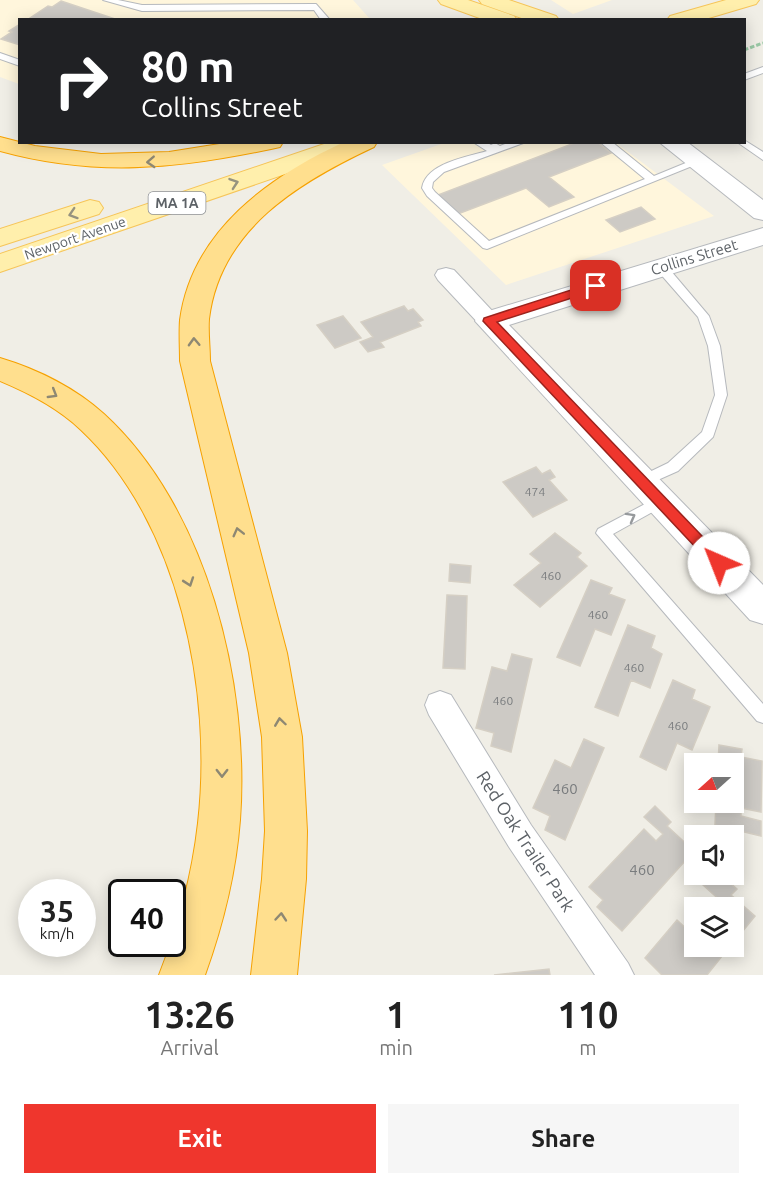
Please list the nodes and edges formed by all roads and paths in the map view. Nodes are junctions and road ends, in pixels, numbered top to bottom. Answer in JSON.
{"nodes":[{"id":1,"x":107,"y":0,"type":"edge"},
{"id":2,"x":448,"y":0,"type":"edge"},
{"id":3,"x":489,"y":0,"type":"edge"},
{"id":4,"x":744,"y":2,"type":"edge"},
{"id":5,"x":324,"y":18,"type":"edge"},
{"id":6,"x":501,"y":18,"type":"edge"},
{"id":7,"x":543,"y":18,"type":"edge"},
{"id":8,"x":684,"y":18,"type":"edge"},
{"id":9,"x":718,"y":18,"type":"edge"},
{"id":10,"x":763,"y":44,"type":"edge"},
{"id":11,"x":746,"y":49,"type":"edge"},
{"id":12,"x":0,"y":56,"type":"edge"},
{"id":13,"x":18,"y":62,"type":"edge"},
{"id":14,"x":763,"y":69,"type":"edge"},
{"id":15,"x":746,"y":76,"type":"edge"},
{"id":16,"x":0,"y":144,"type":"edge"},
{"id":17,"x":261,"y":144,"type":"edge"},
{"id":18,"x":282,"y":144,"type":"edge"},
{"id":19,"x":349,"y":144,"type":"edge"},
{"id":20,"x":361,"y":144,"type":"edge"},
{"id":21,"x":511,"y":144,"type":"edge"},
{"id":22,"x":608,"y":144,"type":"edge"},
{"id":23,"x":674,"y":144,"type":"edge"},
{"id":24,"x":745,"y":144,"type":"edge"},
{"id":25,"x":495,"y":147,"type":"edge"},
{"id":26,"x":763,"y":157,"type":"edge"},
{"id":27,"x":697,"y":162,"type":"junction"},
{"id":28,"x":653,"y":180,"type":"junction"},
{"id":29,"x":763,"y":212,"type":"edge"},
{"id":30,"x":763,"y":236,"type":"edge"},
{"id":31,"x":0,"y":238,"type":"edge"},
{"id":32,"x":0,"y":263,"type":"edge"},
{"id":33,"x":661,"y":267,"type":"junction"},
{"id":34,"x":446,"y":275,"type":"dead end"},
{"id":35,"x":489,"y":321,"type":"junction"},
{"id":36,"x":0,"y":369,"type":"edge"},
{"id":37,"x":651,"y":491,"type":"junction"},
{"id":38,"x":763,"y":609,"type":"edge"},
{"id":39,"x":440,"y":705,"type":"dead end"},
{"id":40,"x":763,"y":716,"type":"edge"},
{"id":41,"x":182,"y":975,"type":"edge"},
{"id":42,"x":274,"y":975,"type":"edge"},
{"id":43,"x":616,"y":975,"type":"edge"}],
"edges":[{"from":1,"to":5,"type":"lane"},
{"from":2,"to":6,"type":"main road"},
{"from":3,"to":7,"type":"main road"},
{"from":4,"to":8,"type":"main road"},
{"from":4,"to":9,"type":"main road"},
{"from":10,"to":11,"type":"path"},
{"from":12,"to":13,"type":"lane"},
{"from":14,"to":15,"type":"lane"},
{"from":17,"to":16,"type":"highway","one_way":true},
{"from":18,"to":31,"type":"main road","name":"Newport Avenue","number":"MA 1A","one_way":true},
{"from":32,"to":19,"type":"main road","name":"Newport Avenue","number":"MA 1A","one_way":true},
{"from":42,"to":20,"type":"highway","one_way":true},
{"from":21,"to":25,"type":"lane"},
{"from":22,"to":28,"type":"lane"},
{"from":23,"to":27,"type":"street"},
{"from":24,"to":26,"type":"lane"},
{"from":25,"to":28,"type":"lane"},
{"from":27,"to":28,"type":"lane"},
{"from":27,"to":29,"type":"street"},
{"from":30,"to":33,"type":"street","name":"Collins Street"},
{"from":33,"to":35,"type":"street","name":"Collins Street"},
{"from":33,"to":37,"type":"lane"},
{"from":34,"to":35,"type":"street"},
{"from":35,"to":37,"type":"street"},
{"from":36,"to":41,"type":"highway","one_way":true},
{"from":37,"to":38,"type":"street"},
{"from":40,"to":37,"type":"lane","one_way":true},
{"from":39,"to":43,"type":"street","name":"Red Oak Trailer Park"}]}
